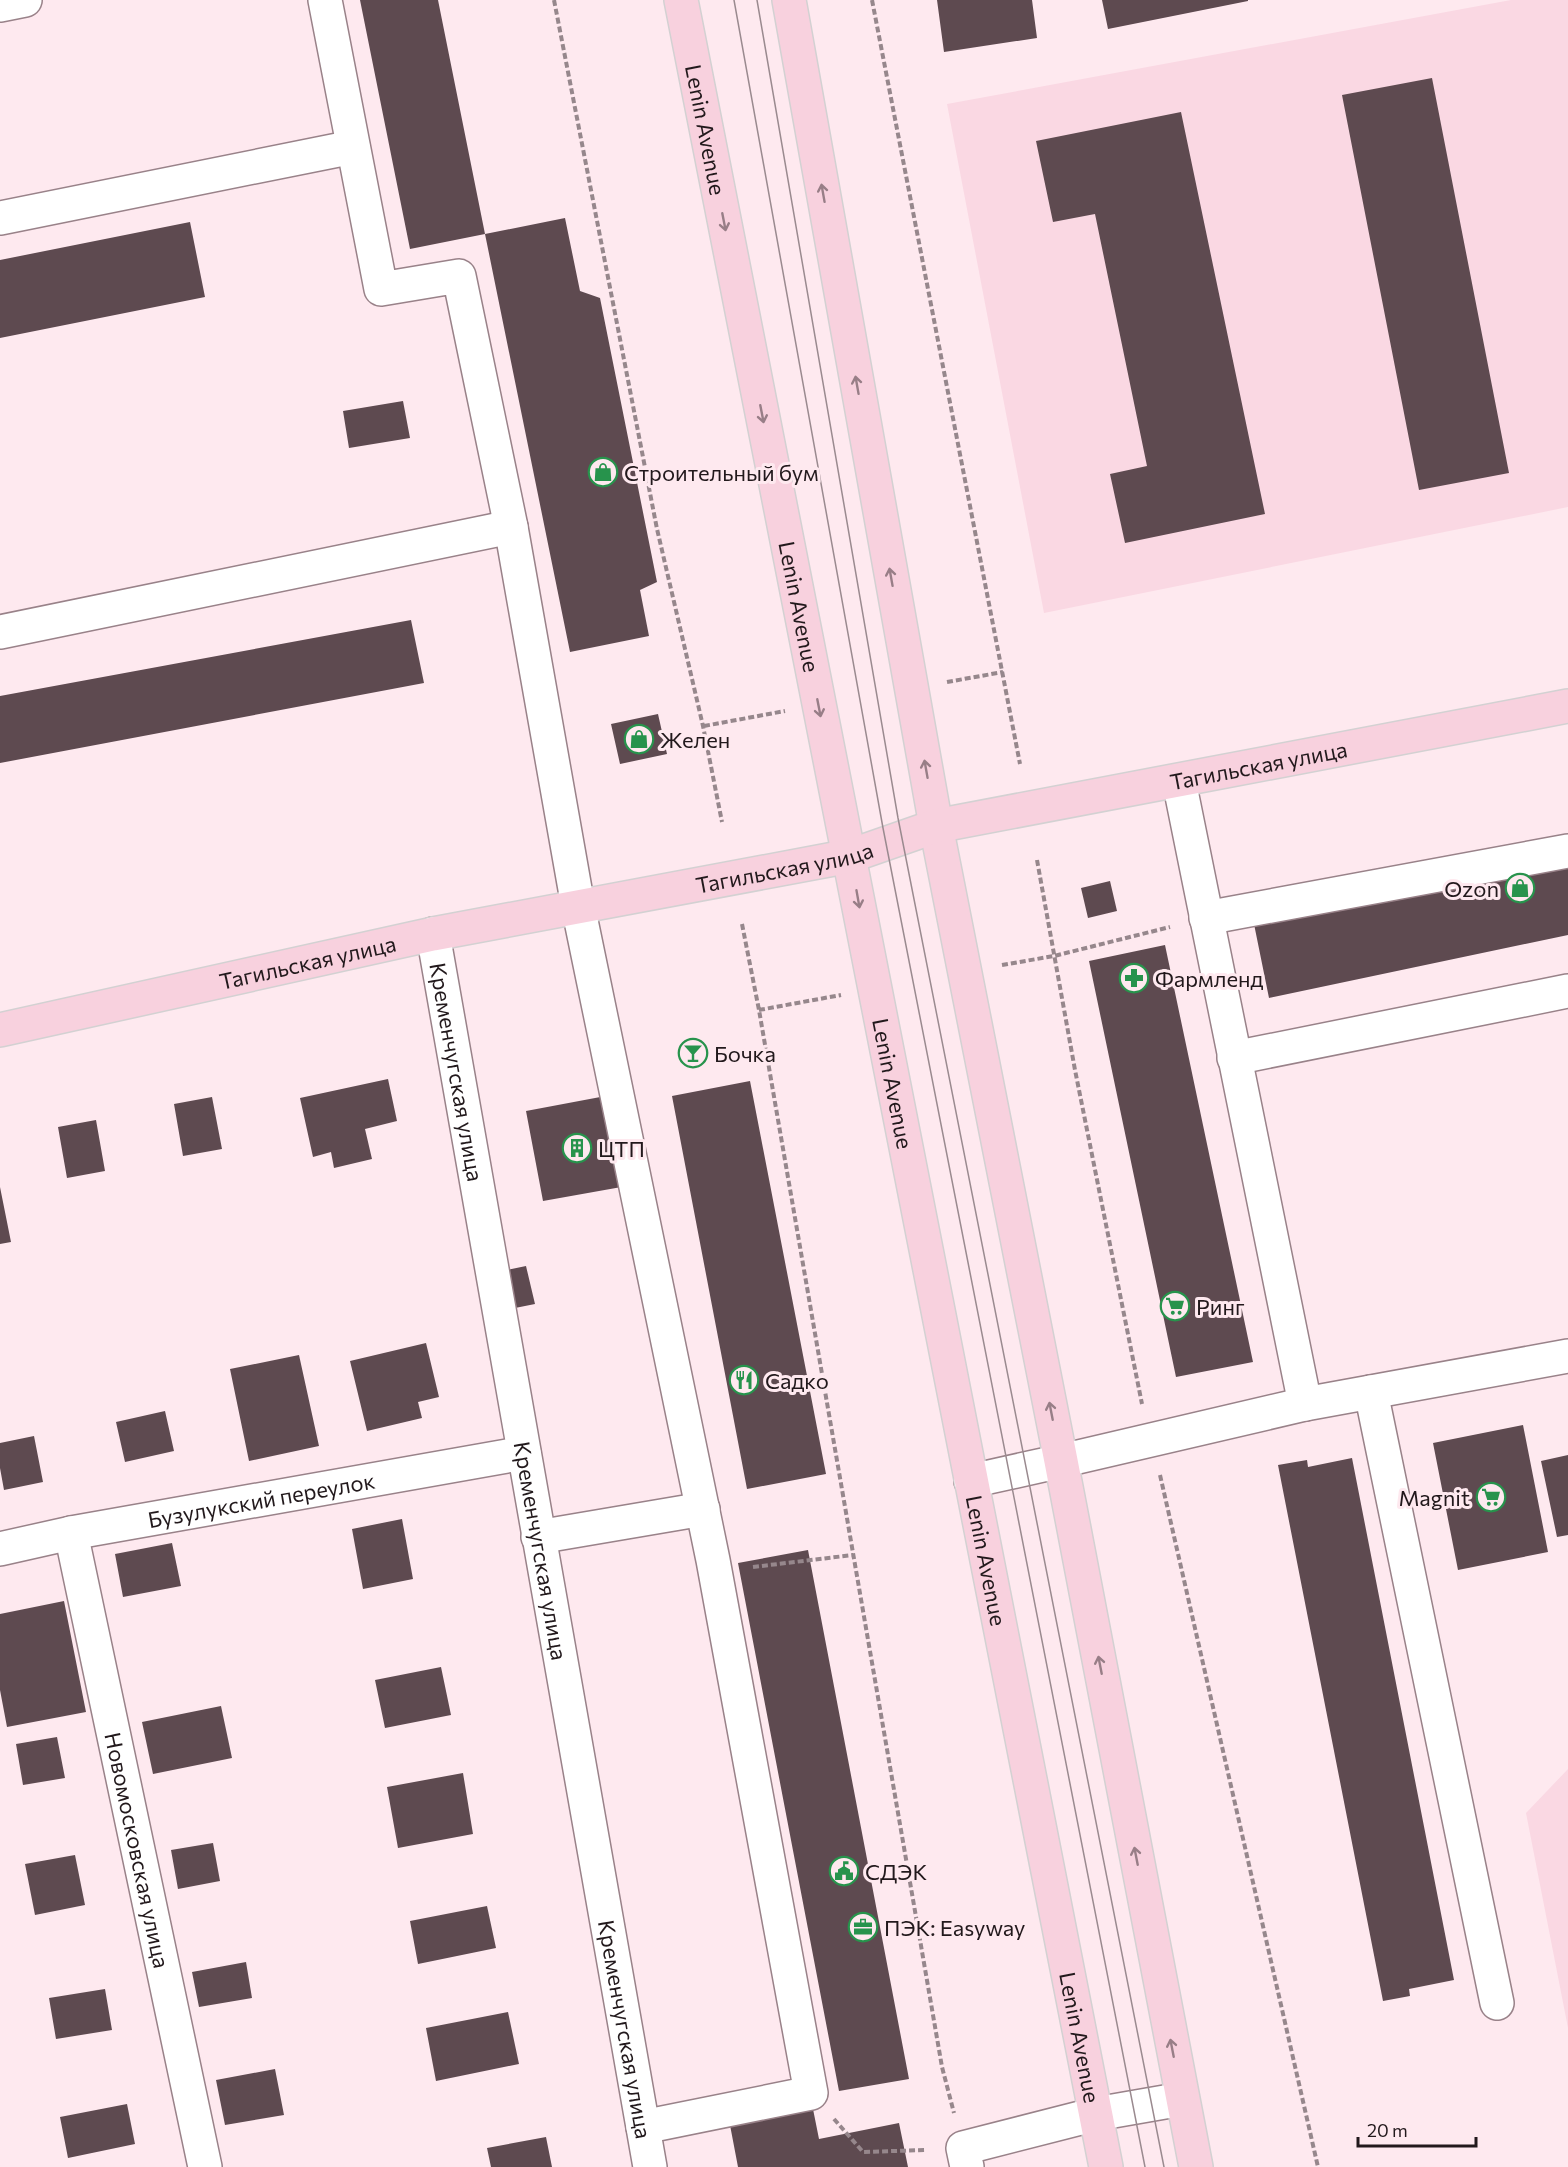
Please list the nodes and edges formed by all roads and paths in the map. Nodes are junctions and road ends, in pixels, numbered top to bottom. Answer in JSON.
{"nodes":[{"id":1,"x":26,"y":0,"type":"edge"},
{"id":2,"x":325,"y":0,"type":"edge"},
{"id":3,"x":554,"y":0,"type":"edge"},
{"id":4,"x":681,"y":0,"type":"edge"},
{"id":5,"x":789,"y":0,"type":"edge"},
{"id":6,"x":872,"y":0,"type":"edge"},
{"id":7,"x":0,"y":5,"type":"edge"},
{"id":8,"x":353,"y":147,"type":"junction"},
{"id":9,"x":0,"y":218,"type":"edge"},
{"id":10,"x":510,"y":526,"type":"junction"},
{"id":11,"x":0,"y":632,"type":"edge"},
{"id":12,"x":1003,"y":672,"type":"junction"},
{"id":13,"x":941,"y":683,"type":"dead end"},
{"id":14,"x":1568,"y":706,"type":"edge"},
{"id":15,"x":786,"y":711,"type":"dead end"},
{"id":16,"x":703,"y":726,"type":"junction"},
{"id":17,"x":1020,"y":764,"type":"dead end"},
{"id":18,"x":1179,"y":781,"type":"junction"},
{"id":19,"x":722,"y":822,"type":"dead end"},
{"id":20,"x":936,"y":826,"type":"junction"},
{"id":21,"x":1568,"y":851,"type":"edge"},
{"id":22,"x":850,"y":856,"type":"junction"},
{"id":23,"x":1037,"y":860,"type":"dead end"},
{"id":24,"x":578,"y":906,"type":"junction"},
{"id":25,"x":1206,"y":918,"type":"junction"},
{"id":26,"x":742,"y":924,"type":"dead end"},
{"id":27,"x":433,"y":934,"type":"junction"},
{"id":28,"x":1054,"y":956,"type":"junction"},
{"id":29,"x":995,"y":966,"type":"dead end"},
{"id":30,"x":1568,"y":991,"type":"edge"},
{"id":31,"x":842,"y":995,"type":"dead end"},
{"id":32,"x":759,"y":1010,"type":"junction"},
{"id":33,"x":0,"y":1030,"type":"edge"},
{"id":34,"x":1234,"y":1058,"type":"junction"},
{"id":35,"x":1568,"y":1356,"type":"edge"},
{"id":36,"x":1371,"y":1392,"type":"junction"},
{"id":37,"x":1305,"y":1404,"type":"junction"},
{"id":38,"x":1152,"y":1440,"type":"junction"},
{"id":39,"x":524,"y":1454,"type":"junction"},
{"id":40,"x":1061,"y":1461,"type":"junction"},
{"id":41,"x":971,"y":1480,"type":"junction"},
{"id":42,"x":703,"y":1509,"type":"junction"},
{"id":43,"x":71,"y":1533,"type":"junction"},
{"id":44,"x":538,"y":1538,"type":"junction"},
{"id":45,"x":0,"y":1549,"type":"edge"},
{"id":46,"x":853,"y":1555,"type":"junction"},
{"id":47,"x":715,"y":1572,"type":"junction"},
{"id":48,"x":1497,"y":2003,"type":"dead end"},
{"id":49,"x":811,"y":2093,"type":"junction"},
{"id":50,"x":1182,"y":2099,"type":"junction"},
{"id":51,"x":1096,"y":2114,"type":"junction"},
{"id":52,"x":643,"y":2127,"type":"junction"},
{"id":53,"x":965,"y":2158,"type":"edge"},
{"id":54,"x":205,"y":2167,"type":"edge"},
{"id":55,"x":650,"y":2167,"type":"edge"},
{"id":56,"x":1106,"y":2167,"type":"edge"},
{"id":57,"x":1196,"y":2167,"type":"edge"},
{"id":58,"x":1318,"y":2167,"type":"edge"}],
"edges":[{"from":1,"to":7,"type":"street"},
{"from":2,"to":8,"type":"street"},
{"from":3,"to":16,"type":"path"},
{"from":4,"to":22,"type":"main road","name":"Lenin Avenue","one_way":true},
{"from":20,"to":5,"type":"main road","one_way":true},
{"from":6,"to":12,"type":"path"},
{"from":8,"to":9,"type":"street"},
{"from":8,"to":10,"type":"street"},
{"from":10,"to":11,"type":"street"},
{"from":10,"to":24,"type":"street"},
{"from":12,"to":13,"type":"path"},
{"from":12,"to":17,"type":"path"},
{"from":14,"to":18,"type":"main road","name":"Тагильская улица"},
{"from":15,"to":16,"type":"path"},
{"from":16,"to":19,"type":"path"},
{"from":18,"to":20,"type":"main road","name":"Тагильская улица"},
{"from":18,"to":25,"type":"street"},
{"from":20,"to":22,"type":"main road","name":"Тагильская улица"},
{"from":40,"to":20,"type":"main road","one_way":true},
{"from":21,"to":25,"type":"street"},
{"from":22,"to":24,"type":"main road","name":"Тагильская улица"},
{"from":22,"to":41,"type":"main road","name":"Lenin Avenue","one_way":true},
{"from":23,"to":28,"type":"path"},
{"from":24,"to":27,"type":"main road","name":"Тагильская улица"},
{"from":24,"to":42,"type":"street"},
{"from":25,"to":28,"type":"path"},
{"from":25,"to":34,"type":"street"},
{"from":26,"to":32,"type":"path"},
{"from":27,"to":33,"type":"main road","name":"Тагильская улица"},
{"from":27,"to":39,"type":"street","name":"Кременчугская улица"},
{"from":28,"to":29,"type":"path"},
{"from":28,"to":38,"type":"path"},
{"from":30,"to":34,"type":"street"},
{"from":31,"to":32,"type":"path"},
{"from":32,"to":46,"type":"path"},
{"from":34,"to":37,"type":"street"},
{"from":35,"to":36,"type":"street"},
{"from":36,"to":37,"type":"street"},
{"from":36,"to":48,"type":"street"},
{"from":37,"to":38,"type":"street"},
{"from":38,"to":40,"type":"street"},
{"from":38,"to":58,"type":"path"},
{"from":39,"to":43,"type":"street","name":"Бузулукский переулок"},
{"from":39,"to":44,"type":"street","name":"Кременчугская улица"},
{"from":40,"to":41,"type":"street"},
{"from":50,"to":40,"type":"main road","one_way":true},
{"from":41,"to":51,"type":"main road","name":"Lenin Avenue"},
{"from":42,"to":44,"type":"street"},
{"from":42,"to":47,"type":"street"},
{"from":43,"to":45,"type":"street","name":"Бузулукский переулок"},
{"from":43,"to":54,"type":"street","name":"Новомосковская улица"},
{"from":44,"to":52,"type":"street","name":"Кременчугская улица"},
{"from":46,"to":47,"type":"path"},
{"from":46,"to":53,"type":"path"},
{"from":47,"to":49,"type":"street"},
{"from":49,"to":52,"type":"street"},
{"from":49,"to":53,"type":"path"},
{"from":50,"to":51,"type":"street"},
{"from":50,"to":57,"type":"main road"},
{"from":51,"to":53,"type":"street"},
{"from":51,"to":56,"type":"main road","name":"Lenin Avenue"},
{"from":52,"to":55,"type":"street","name":"Кременчугская улица"}]}
